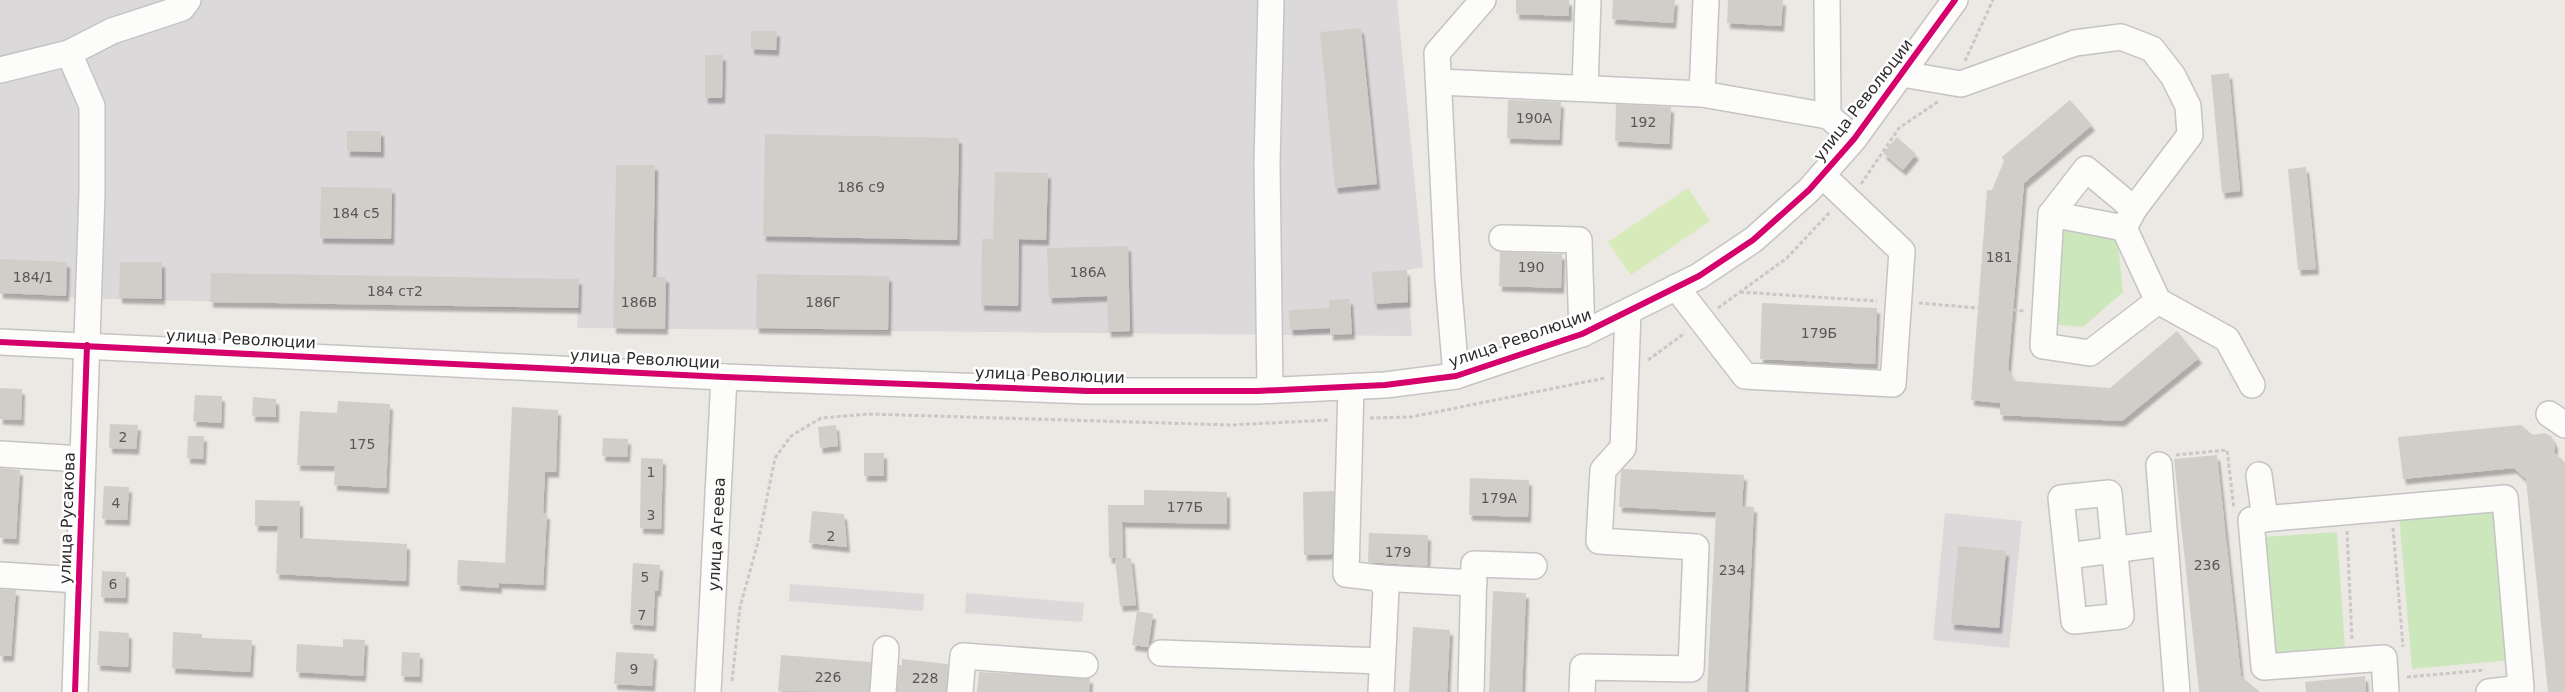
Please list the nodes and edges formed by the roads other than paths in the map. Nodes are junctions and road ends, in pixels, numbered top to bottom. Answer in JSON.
{"nodes":[{"id":1,"x":188,"y":0,"type":"edge"},
{"id":2,"x":1271,"y":0,"type":"edge"},
{"id":3,"x":1483,"y":0,"type":"edge"},
{"id":4,"x":1588,"y":0,"type":"edge"},
{"id":5,"x":1706,"y":0,"type":"edge"},
{"id":6,"x":1827,"y":0,"type":"edge"},
{"id":7,"x":1955,"y":0,"type":"edge"},
{"id":8,"x":69,"y":53,"type":"junction"},
{"id":9,"x":0,"y":70,"type":"edge"},
{"id":10,"x":1902,"y":74,"type":"junction"},
{"id":11,"x":1438,"y":82,"type":"junction"},
{"id":12,"x":1585,"y":88,"type":"junction"},
{"id":13,"x":1702,"y":94,"type":"junction"},
{"id":14,"x":1828,"y":116,"type":"junction"},
{"id":15,"x":1854,"y":139,"type":"junction"},
{"id":16,"x":1822,"y":176,"type":"junction"},
{"id":17,"x":2050,"y":214,"type":"junction"},
{"id":18,"x":2129,"y":218,"type":"junction"},
{"id":19,"x":1502,"y":238,"type":"dead end"},
{"id":20,"x":1676,"y":287,"type":"junction"},
{"id":21,"x":2158,"y":301,"type":"junction"},
{"id":22,"x":1628,"y":312,"type":"junction"},
{"id":23,"x":1582,"y":334,"type":"junction"},
{"id":24,"x":0,"y":342,"type":"edge"},
{"id":25,"x":87,"y":345,"type":"junction"},
{"id":26,"x":1456,"y":376,"type":"junction"},
{"id":27,"x":724,"y":377,"type":"junction"},
{"id":28,"x":1351,"y":386,"type":"junction"},
{"id":29,"x":2252,"y":386,"type":"dead end"},
{"id":30,"x":1270,"y":390,"type":"junction"},
{"id":31,"x":0,"y":454,"type":"edge"},
{"id":32,"x":82,"y":459,"type":"junction"},
{"id":33,"x":2159,"y":465,"type":"dead end"},
{"id":34,"x":2259,"y":476,"type":"dead end"},
{"id":35,"x":2264,"y":518,"type":"junction"},
{"id":36,"x":2165,"y":543,"type":"junction"},
{"id":37,"x":2115,"y":549,"type":"junction"},
{"id":38,"x":2068,"y":556,"type":"junction"},
{"id":39,"x":1534,"y":566,"type":"dead end"},
{"id":40,"x":0,"y":575,"type":"edge"},
{"id":41,"x":1379,"y":578,"type":"junction"},
{"id":42,"x":78,"y":580,"type":"junction"},
{"id":43,"x":1474,"y":583,"type":"junction"},
{"id":44,"x":886,"y":649,"type":"dead end"},
{"id":45,"x":1161,"y":653,"type":"dead end"},
{"id":46,"x":1382,"y":661,"type":"junction"},
{"id":47,"x":1085,"y":664,"type":"dead end"},
{"id":48,"x":2397,"y":680,"type":"edge"},
{"id":49,"x":75,"y":692,"type":"edge"},
{"id":50,"x":708,"y":692,"type":"edge"},
{"id":51,"x":883,"y":692,"type":"edge"},
{"id":52,"x":960,"y":692,"type":"edge"},
{"id":53,"x":1381,"y":692,"type":"edge"},
{"id":54,"x":1470,"y":692,"type":"edge"},
{"id":55,"x":1582,"y":692,"type":"edge"},
{"id":56,"x":2177,"y":692,"type":"edge"},
{"id":57,"x":2489,"y":692,"type":"edge"}],
"edges":[{"from":1,"to":8,"type":"street"},
{"from":2,"to":30,"type":"street"},
{"from":3,"to":11,"type":"street"},
{"from":4,"to":12,"type":"street"},
{"from":5,"to":13,"type":"street"},
{"from":6,"to":14,"type":"street"},
{"from":7,"to":10,"type":"street","name":"улица Революции"},
{"from":8,"to":9,"type":"street"},
{"from":8,"to":25,"type":"street","name":"улица Русакова"},
{"from":10,"to":15,"type":"street","name":"улица Революции"},
{"from":10,"to":18,"type":"street"},
{"from":11,"to":12,"type":"street"},
{"from":11,"to":26,"type":"street"},
{"from":12,"to":13,"type":"street"},
{"from":13,"to":14,"type":"street"},
{"from":14,"to":15,"type":"street"},
{"from":15,"to":16,"type":"street","name":"улица Революции"},
{"from":16,"to":20,"type":"street","name":"улица Революции"},
{"from":16,"to":20,"type":"street"},
{"from":17,"to":18,"type":"street"},
{"from":17,"to":18,"type":"street"},
{"from":17,"to":21,"type":"street"},
{"from":18,"to":21,"type":"street"},
{"from":19,"to":23,"type":"street"},
{"from":20,"to":22,"type":"street","name":"улица Революции"},
{"from":21,"to":29,"type":"street"},
{"from":22,"to":23,"type":"street","name":"улица Революции"},
{"from":22,"to":55,"type":"street"},
{"from":23,"to":26,"type":"street","name":"улица Революции"},
{"from":24,"to":25,"type":"street","name":"улица Революции"},
{"from":25,"to":27,"type":"street","name":"улица Революции"},
{"from":25,"to":32,"type":"street","name":"улица Русакова"},
{"from":26,"to":28,"type":"street","name":"улица Революции"},
{"from":27,"to":30,"type":"street","name":"улица Революции"},
{"from":27,"to":50,"type":"street","name":"улица Агеева"},
{"from":28,"to":30,"type":"street","name":"улица Революции"},
{"from":28,"to":41,"type":"street"},
{"from":31,"to":32,"type":"street"},
{"from":32,"to":42,"type":"street","name":"улица Русакова"},
{"from":33,"to":36,"type":"street"},
{"from":34,"to":35,"type":"street"},
{"from":35,"to":48,"type":"street"},
{"from":35,"to":57,"type":"street"},
{"from":36,"to":37,"type":"street"},
{"from":36,"to":56,"type":"street"},
{"from":37,"to":38,"type":"street"},
{"from":37,"to":38,"type":"street"},
{"from":37,"to":38,"type":"street"},
{"from":39,"to":43,"type":"street"},
{"from":40,"to":42,"type":"street"},
{"from":41,"to":43,"type":"street"},
{"from":41,"to":46,"type":"street"},
{"from":42,"to":49,"type":"street","name":"улица Русакова"},
{"from":43,"to":54,"type":"street"},
{"from":44,"to":51,"type":"street"},
{"from":45,"to":46,"type":"street"},
{"from":46,"to":53,"type":"street"},
{"from":47,"to":52,"type":"street"}]}
